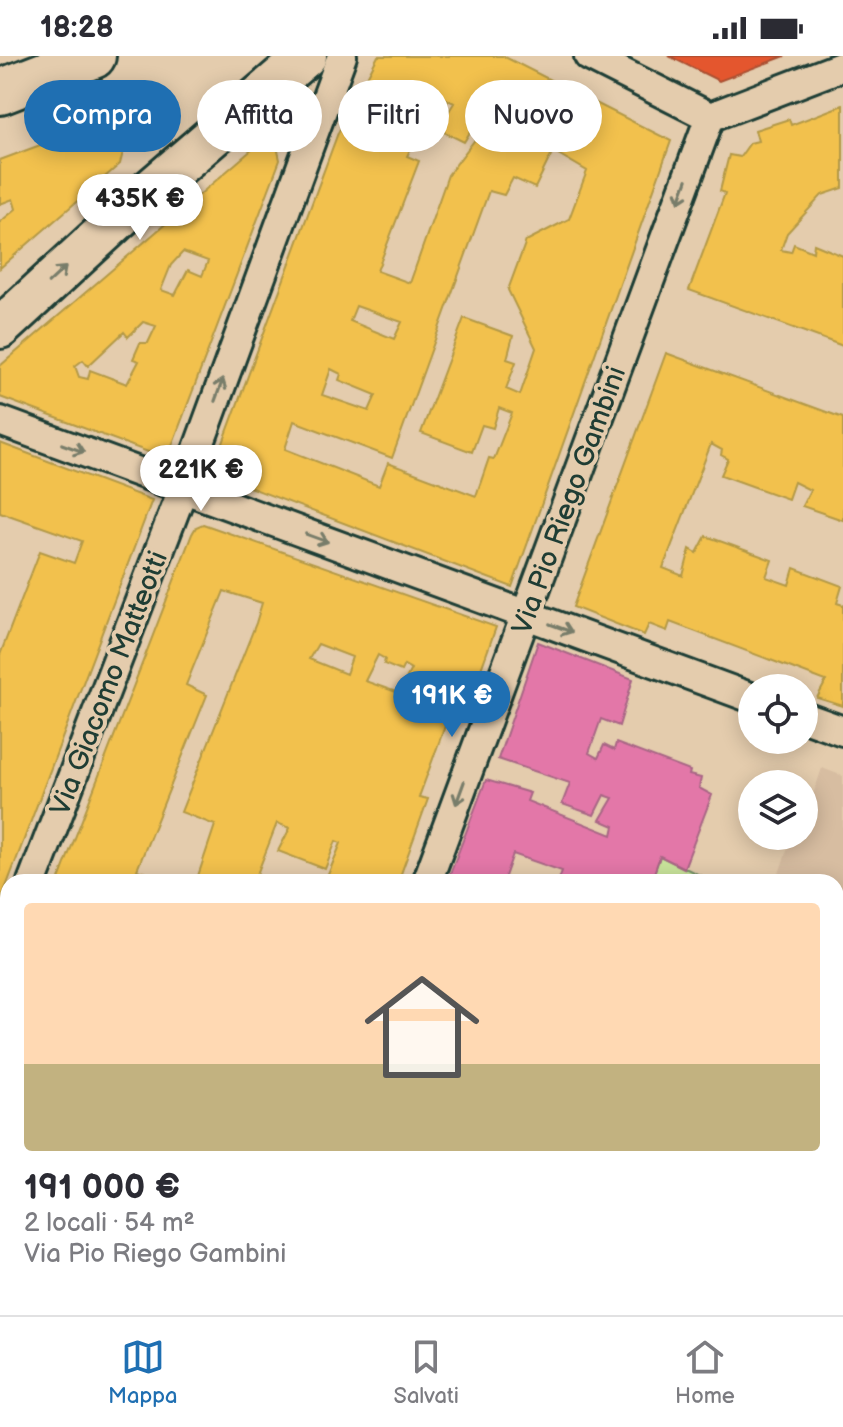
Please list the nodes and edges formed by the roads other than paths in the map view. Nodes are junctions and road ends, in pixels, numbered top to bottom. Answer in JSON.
{"nodes":[{"id":1,"x":93,"y":56,"type":"edge"},
{"id":2,"x":306,"y":56,"type":"edge"},
{"id":3,"x":342,"y":56,"type":"edge"},
{"id":4,"x":589,"y":56,"type":"edge"},
{"id":5,"x":843,"y":66,"type":"edge"},
{"id":6,"x":0,"y":92,"type":"edge"},
{"id":7,"x":710,"y":117,"type":"junction"},
{"id":8,"x":0,"y":328,"type":"edge"},
{"id":9,"x":0,"y":421,"type":"edge"},
{"id":10,"x":183,"y":489,"type":"junction"},
{"id":11,"x":526,"y":615,"type":"junction"},
{"id":12,"x":738,"y":693,"type":"edge"},
{"id":13,"x":818,"y":722,"type":"edge"},
{"id":14,"x":843,"y":731,"type":"edge"},
{"id":15,"x":35,"y":874,"type":"edge"},
{"id":16,"x":430,"y":874,"type":"edge"}],
"edges":[{"from":1,"to":6,"type":"main road"},
{"from":8,"to":2,"type":"street","one_way":true},
{"from":10,"to":3,"type":"street","name":"Via Giacomo Matteotti","one_way":true},
{"from":4,"to":7,"type":"street"},
{"from":5,"to":7,"type":"street"},
{"from":7,"to":11,"type":"street","name":"Via Pio Riego Gambini","one_way":true},
{"from":9,"to":10,"type":"street","one_way":true},
{"from":10,"to":11,"type":"street","one_way":true},
{"from":10,"to":15,"type":"street","name":"Via Giacomo Matteotti"},
{"from":11,"to":12,"type":"street","one_way":true},
{"from":11,"to":16,"type":"street","name":"Via Pio Riego Gambini","one_way":true},
{"from":13,"to":14,"type":"street"}]}
